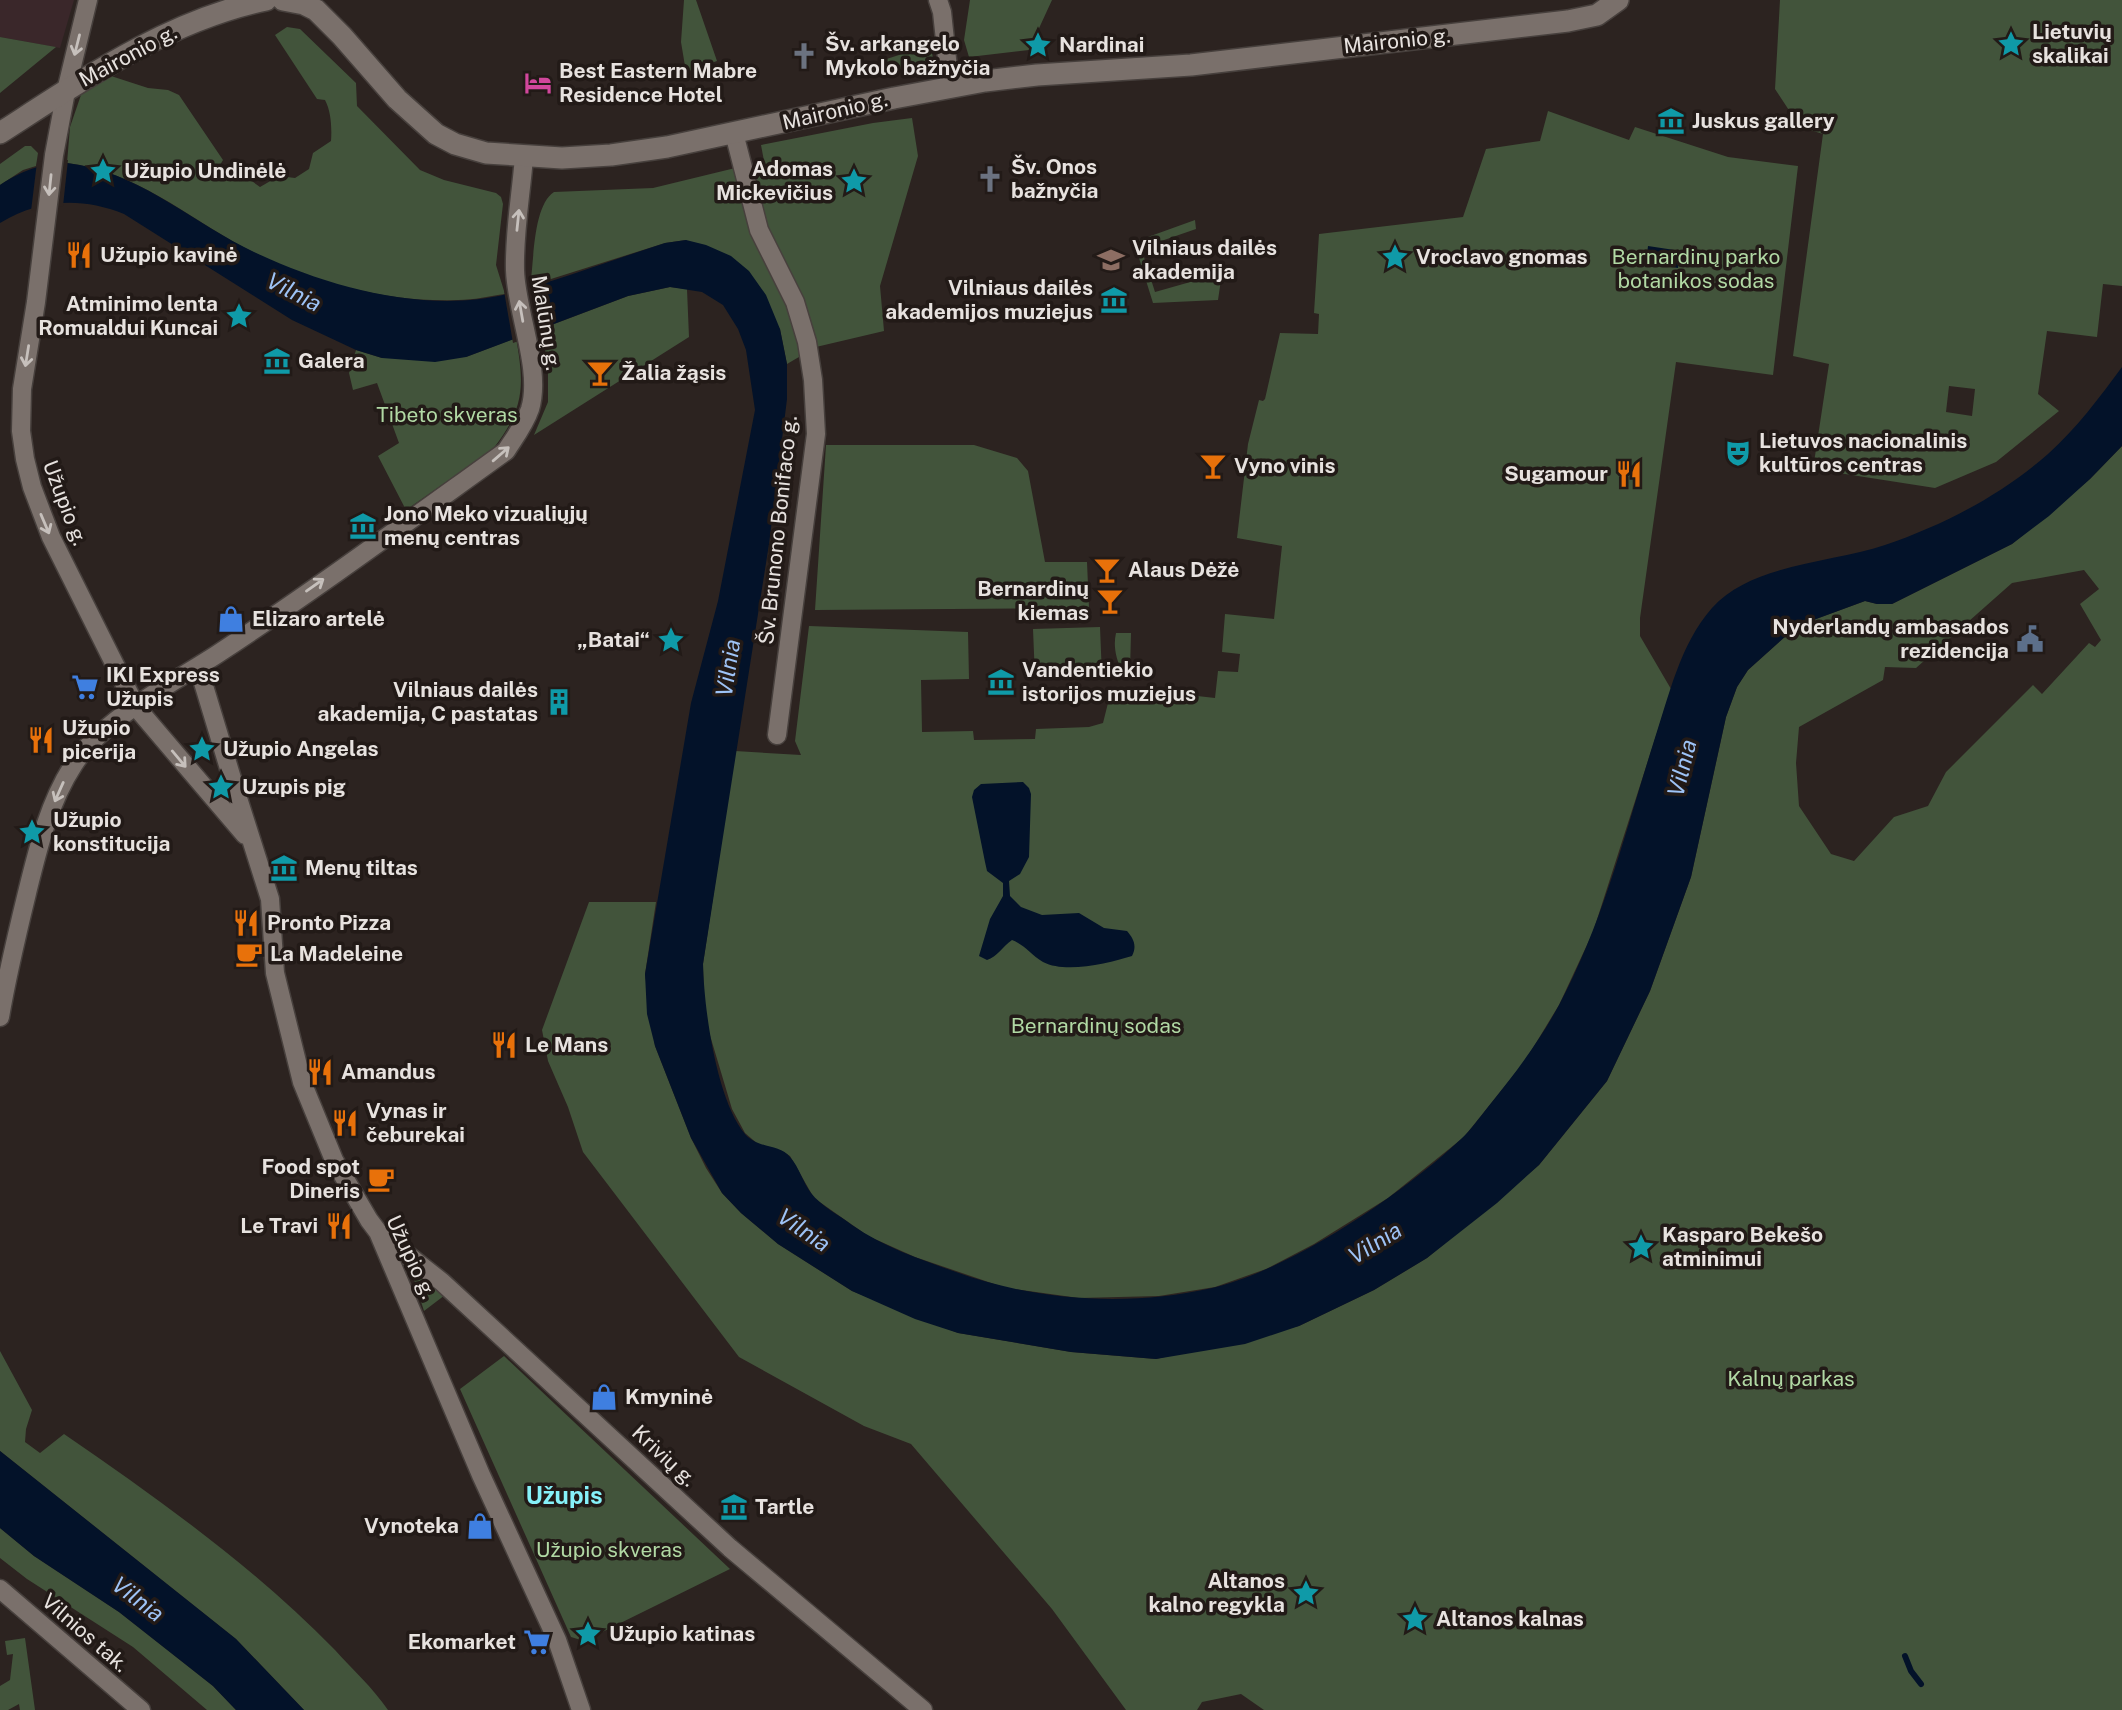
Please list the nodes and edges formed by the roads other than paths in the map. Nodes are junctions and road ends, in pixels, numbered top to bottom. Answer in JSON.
{"nodes":[{"id":1,"x":88,"y":0,"type":"edge"},
{"id":2,"x":266,"y":0,"type":"edge"},
{"id":3,"x":284,"y":0,"type":"edge"},
{"id":4,"x":942,"y":4,"type":"edge"},
{"id":5,"x":1614,"y":4,"type":"edge"},
{"id":6,"x":320,"y":5,"type":"edge"},
{"id":7,"x":950,"y":87,"type":"junction"},
{"id":8,"x":66,"y":91,"type":"junction"},
{"id":9,"x":0,"y":132,"type":"edge"},
{"id":10,"x":734,"y":133,"type":"junction"},
{"id":11,"x":524,"y":157,"type":"junction"},
{"id":12,"x":198,"y":666,"type":"junction"},
{"id":13,"x":136,"y":707,"type":"junction"},
{"id":14,"x":777,"y":735,"type":"dead end"},
{"id":15,"x":252,"y":842,"type":"junction"},
{"id":16,"x":0,"y":1017,"type":"edge"},
{"id":17,"x":378,"y":1232,"type":"junction"},
{"id":18,"x":0,"y":1589,"type":"edge"},
{"id":19,"x":141,"y":1710,"type":"edge"},
{"id":20,"x":581,"y":1710,"type":"edge"},
{"id":21,"x":923,"y":1710,"type":"edge"}],
"edges":[{"from":1,"to":8,"type":"street","one_way":true},
{"from":2,"to":8,"type":"main road","name":"Maironio g."},
{"from":3,"to":6,"type":"main road","name":"Maironio g."},
{"from":4,"to":7,"type":"street"},
{"from":5,"to":7,"type":"main road","name":"Maironio g."},
{"from":6,"to":11,"type":"main road","name":"Maironio g."},
{"from":7,"to":10,"type":"main road","name":"Maironio g."},
{"from":8,"to":9,"type":"main road","name":"Maironio g."},
{"from":8,"to":13,"type":"street","name":"Užupio g.","one_way":true},
{"from":10,"to":11,"type":"main road","name":"Maironio g."},
{"from":10,"to":14,"type":"street","name":"Šv. Brunono Bonifaco g."},
{"from":12,"to":11,"type":"street","name":"Malūnų g.","one_way":true},
{"from":12,"to":13,"type":"street"},
{"from":12,"to":15,"type":"street","name":"Užupio g."},
{"from":13,"to":15,"type":"street","name":"Užupio g.","one_way":true},
{"from":13,"to":16,"type":"street","one_way":true},
{"from":15,"to":17,"type":"street","name":"Užupio g."},
{"from":17,"to":20,"type":"street","name":"Užupio g."},
{"from":17,"to":21,"type":"street","name":"Krivių g."},
{"from":18,"to":19,"type":"street","name":"Vilnios tak."}]}
